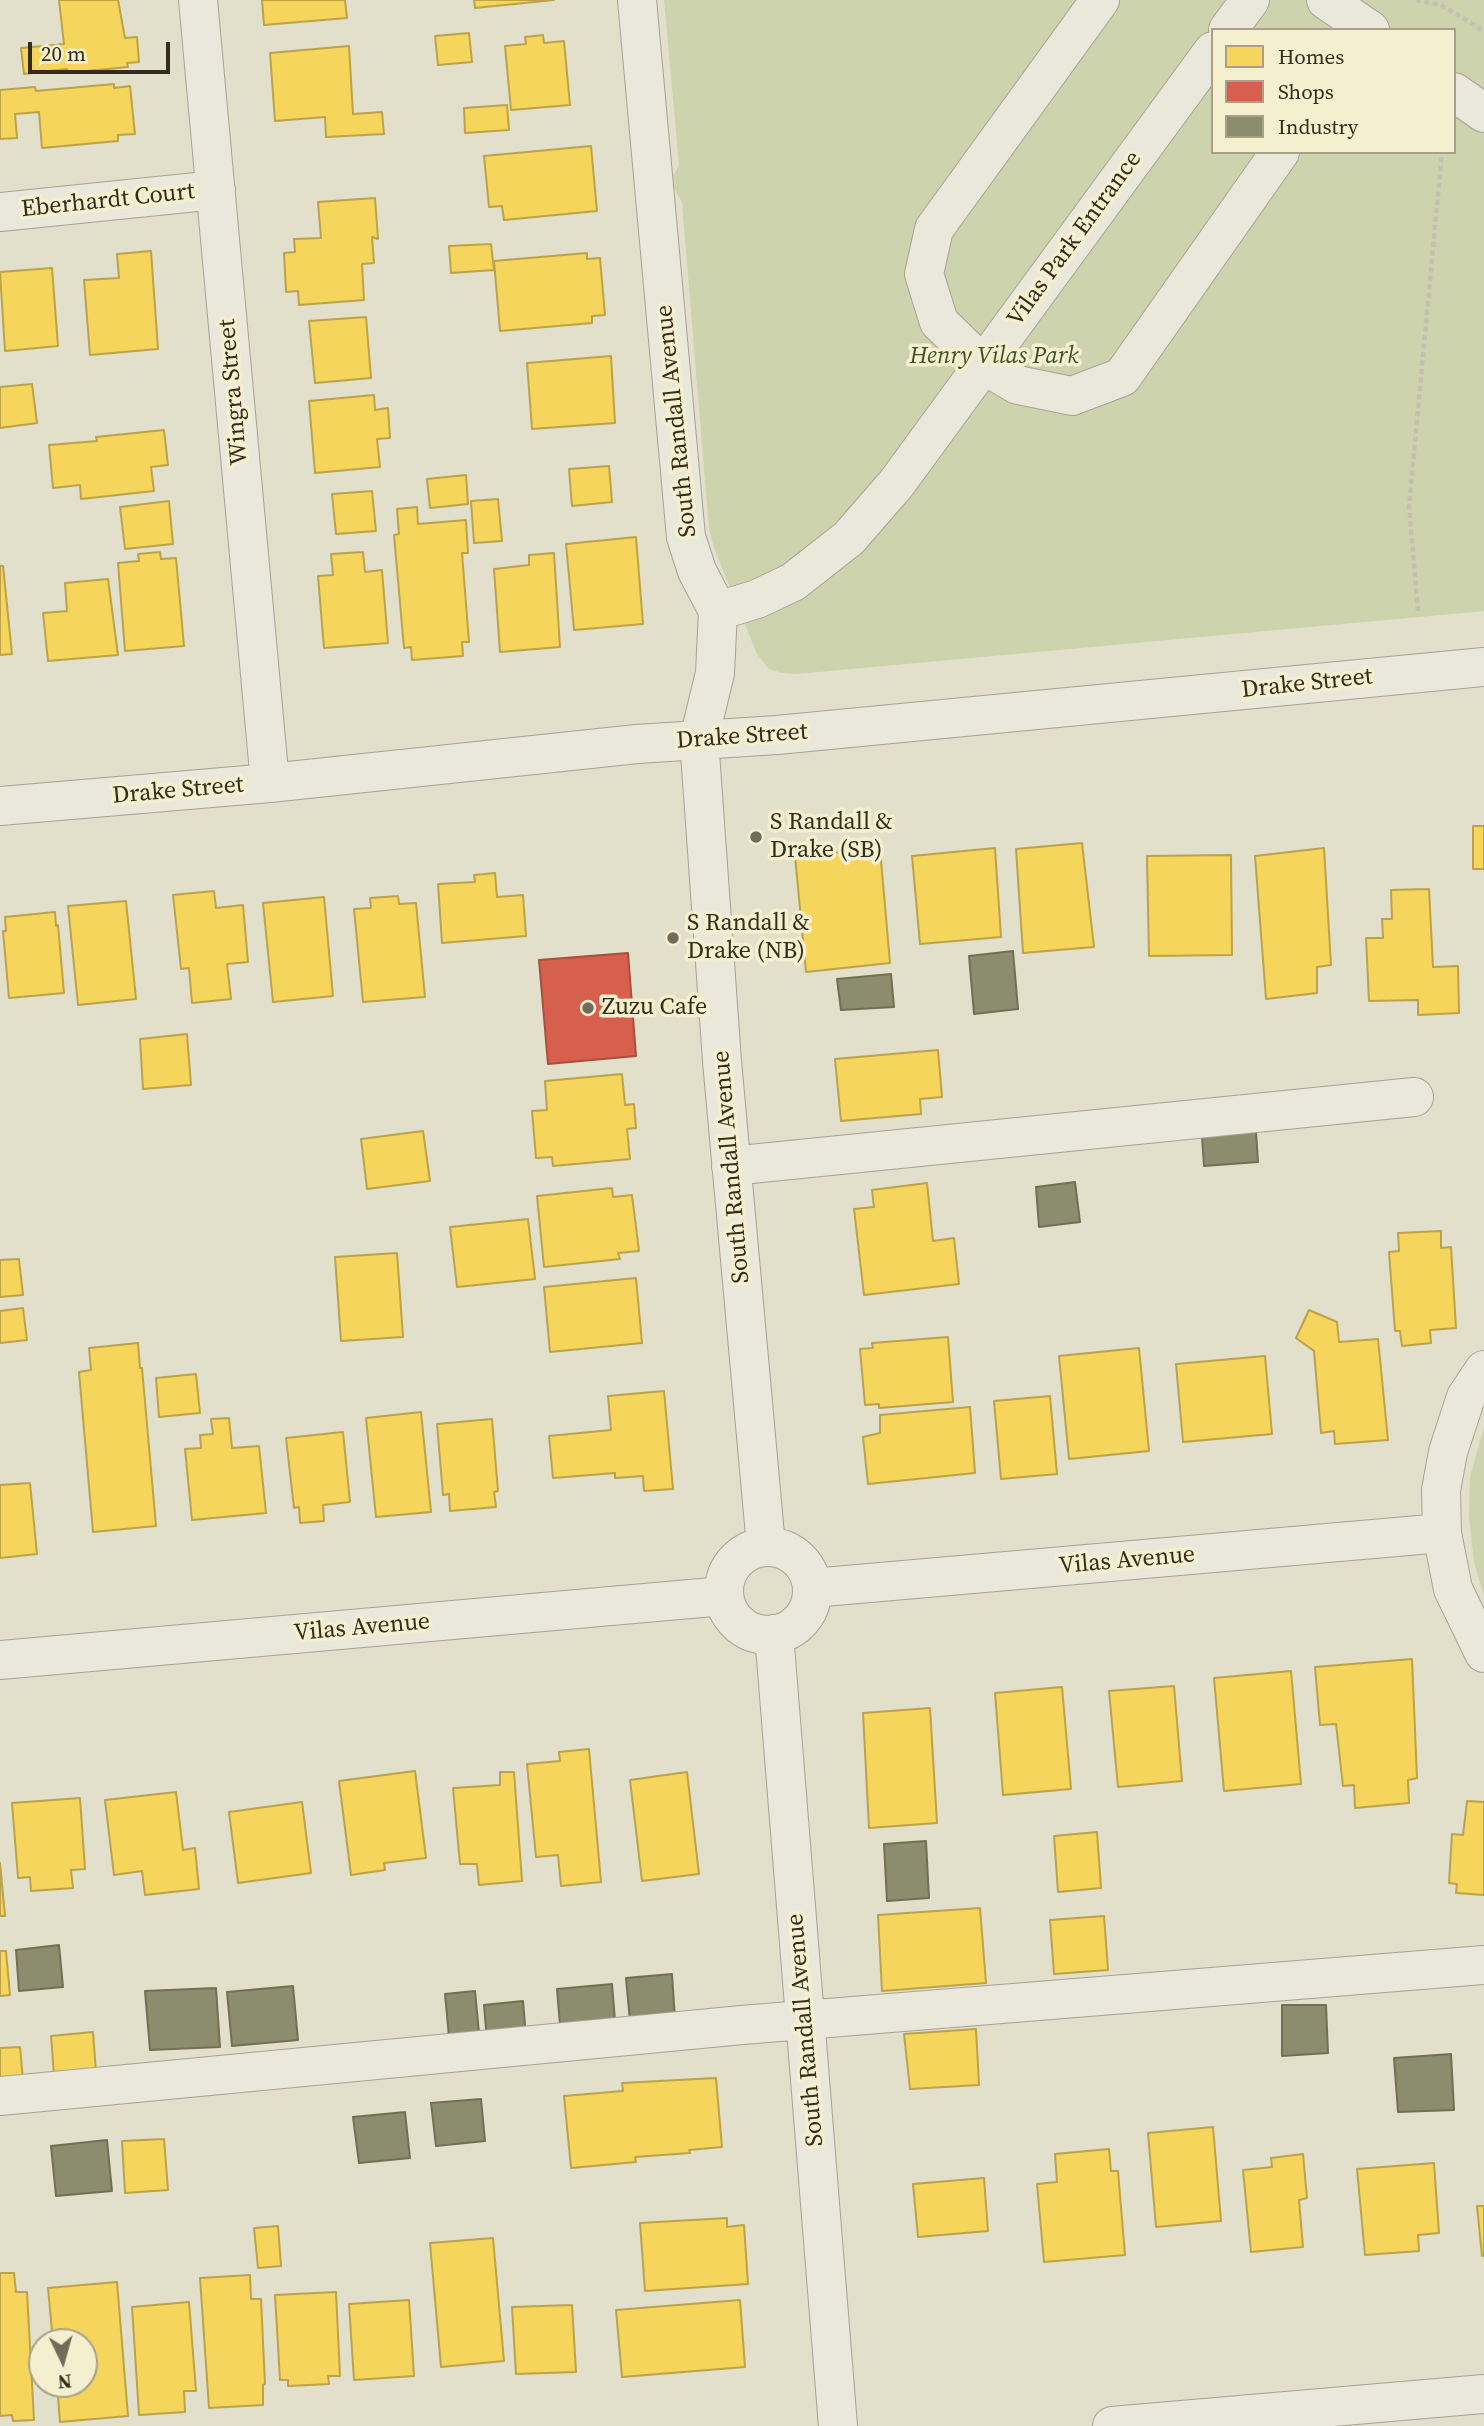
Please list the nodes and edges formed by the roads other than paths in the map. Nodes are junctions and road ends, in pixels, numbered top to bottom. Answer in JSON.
{"nodes":[{"id":1,"x":198,"y":0,"type":"edge"},
{"id":2,"x":638,"y":0,"type":"edge"},
{"id":3,"x":1100,"y":0,"type":"edge"},
{"id":4,"x":1250,"y":0,"type":"edge"},
{"id":5,"x":1326,"y":0,"type":"edge"},
{"id":6,"x":1229,"y":28,"type":"edge"},
{"id":7,"x":1365,"y":28,"type":"edge"},
{"id":8,"x":1211,"y":54,"type":"edge"},
{"id":9,"x":1279,"y":154,"type":"edge"},
{"id":10,"x":216,"y":190,"type":"junction"},
{"id":11,"x":0,"y":212,"type":"edge"},
{"id":12,"x":982,"y":364,"type":"junction"},
{"id":13,"x":718,"y":611,"type":"junction"},
{"id":14,"x":1484,"y":667,"type":"edge"},
{"id":15,"x":699,"y":739,"type":"junction"},
{"id":16,"x":270,"y":783,"type":"junction"},
{"id":17,"x":0,"y":806,"type":"edge"},
{"id":18,"x":1414,"y":1097,"type":"dead end"},
{"id":19,"x":731,"y":1166,"type":"junction"},
{"id":20,"x":1484,"y":1370,"type":"edge"},
{"id":21,"x":1442,"y":1533,"type":"junction"},
{"id":22,"x":766,"y":1546,"type":"junction"},
{"id":23,"x":813,"y":1588,"type":"junction"},
{"id":24,"x":724,"y":1596,"type":"junction"},
{"id":25,"x":774,"y":1634,"type":"junction"},
{"id":26,"x":1484,"y":1653,"type":"edge"},
{"id":27,"x":0,"y":1660,"type":"edge"},
{"id":28,"x":1484,"y":1965,"type":"edge"},
{"id":29,"x":805,"y":2019,"type":"junction"},
{"id":30,"x":0,"y":2096,"type":"edge"},
{"id":31,"x":1484,"y":2394,"type":"edge"},
{"id":32,"x":838,"y":2426,"type":"edge"},
{"id":33,"x":1112,"y":2426,"type":"edge"}],
"edges":[{"from":1,"to":10,"type":"street","name":"Wingra Street"},
{"from":2,"to":13,"type":"street","name":"South Randall Avenue"},
{"from":3,"to":12,"type":"street"},
{"from":4,"to":6,"type":"street"},
{"from":5,"to":7,"type":"street"},
{"from":8,"to":12,"type":"street","name":"Vilas Park Entrance"},
{"from":9,"to":12,"type":"street"},
{"from":10,"to":11,"type":"street","name":"Eberhardt Court"},
{"from":10,"to":16,"type":"street","name":"Wingra Street"},
{"from":12,"to":13,"type":"street","name":"Vilas Park Entrance"},
{"from":13,"to":15,"type":"street","name":"South Randall Avenue"},
{"from":14,"to":15,"type":"street","name":"Drake Street"},
{"from":15,"to":16,"type":"street","name":"Drake Street"},
{"from":15,"to":19,"type":"street","name":"South Randall Avenue"},
{"from":16,"to":17,"type":"street","name":"Drake Street"},
{"from":18,"to":19,"type":"street"},
{"from":19,"to":22,"type":"street","name":"South Randall Avenue"},
{"from":20,"to":21,"type":"street"},
{"from":21,"to":23,"type":"street","name":"Vilas Avenue"},
{"from":21,"to":26,"type":"street"},
{"from":22,"to":23,"type":"street"},
{"from":22,"to":24,"type":"street"},
{"from":23,"to":25,"type":"street"},
{"from":24,"to":25,"type":"street"},
{"from":24,"to":27,"type":"street","name":"Vilas Avenue"},
{"from":25,"to":29,"type":"street","name":"South Randall Avenue"},
{"from":28,"to":29,"type":"street"},
{"from":29,"to":30,"type":"street"},
{"from":29,"to":32,"type":"street","name":"South Randall Avenue"},
{"from":31,"to":33,"type":"street"}]}
